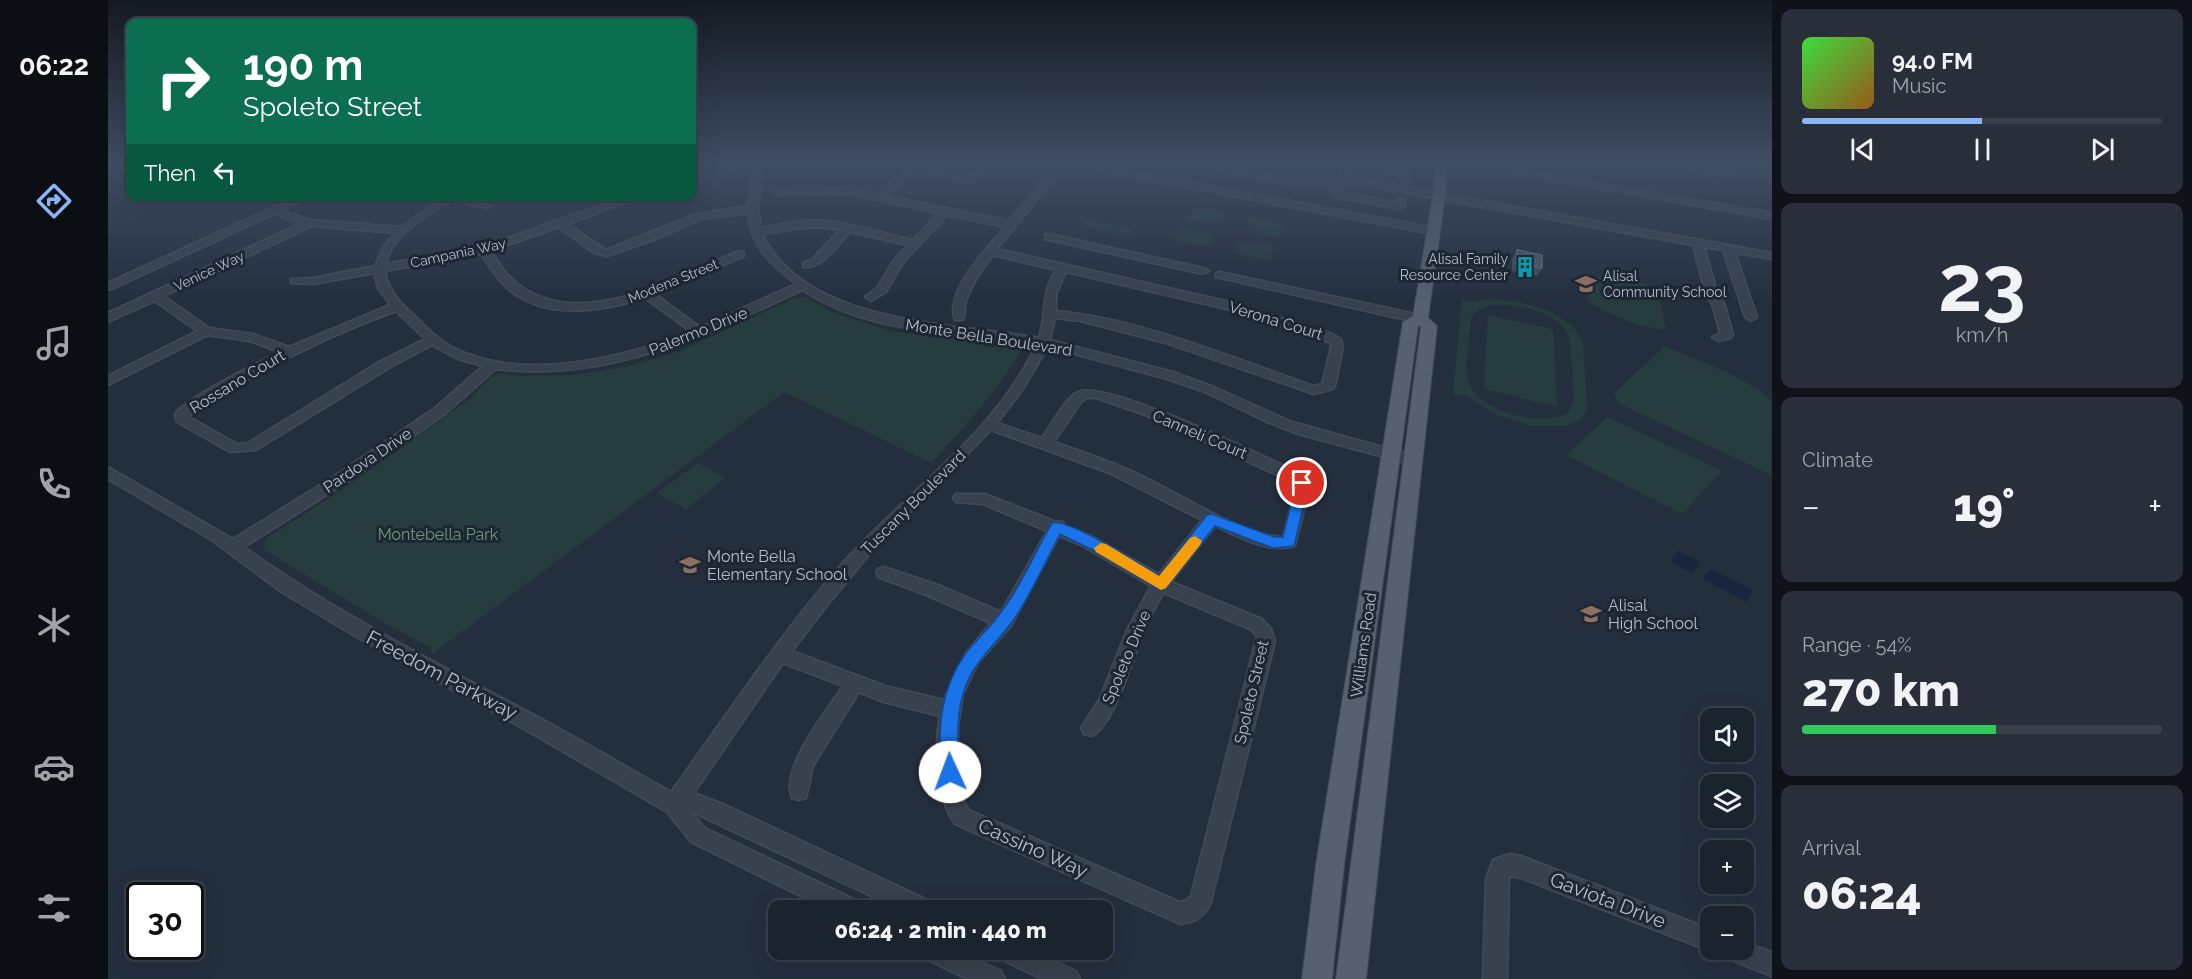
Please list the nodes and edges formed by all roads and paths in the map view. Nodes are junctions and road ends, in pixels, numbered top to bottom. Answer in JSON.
{"nodes":[{"id":1,"x":279,"y":209,"type":"edge"},
{"id":2,"x":433,"y":209,"type":"edge"},
{"id":3,"x":604,"y":209,"type":"edge"},
{"id":4,"x":752,"y":209,"type":"joint"},
{"id":5,"x":940,"y":209,"type":"edge"},
{"id":6,"x":1026,"y":209,"type":"edge"},
{"id":7,"x":1315,"y":209,"type":"edge"},
{"id":8,"x":1437,"y":209,"type":"edge"},
{"id":9,"x":1509,"y":209,"type":"edge"},
{"id":10,"x":1728,"y":209,"type":"edge"},
{"id":11,"x":946,"y":210,"type":"junction"},
{"id":12,"x":274,"y":211,"type":"junction"},
{"id":13,"x":1772,"y":216,"type":"edge"},
{"id":14,"x":310,"y":223,"type":"junction"},
{"id":15,"x":562,"y":224,"type":"junction"},
{"id":16,"x":1012,"y":225,"type":"junction"},
{"id":17,"x":849,"y":227,"type":"junction"},
{"id":18,"x":403,"y":230,"type":"junction"},
{"id":19,"x":1434,"y":231,"type":"junction"},
{"id":20,"x":755,"y":232,"type":"junction"},
{"id":21,"x":1049,"y":237,"type":"dead end"},
{"id":22,"x":914,"y":243,"type":"junction"},
{"id":23,"x":1698,"y":243,"type":"junction"},
{"id":24,"x":1728,"y":249,"type":"junction"},
{"id":25,"x":484,"y":250,"type":"junction"},
{"id":26,"x":990,"y":251,"type":"junction"},
{"id":27,"x":740,"y":254,"type":"dead end"},
{"id":28,"x":1772,"y":256,"type":"edge"},
{"id":29,"x":807,"y":265,"type":"dead end"},
{"id":30,"x":1063,"y":268,"type":"junction"},
{"id":31,"x":380,"y":269,"type":"junction"},
{"id":32,"x":295,"y":280,"type":"dead end"},
{"id":33,"x":804,"y":285,"type":"junction"},
{"id":34,"x":108,"y":286,"type":"edge"},
{"id":35,"x":646,"y":293,"type":"junction"},
{"id":36,"x":156,"y":296,"type":"junction"},
{"id":37,"x":871,"y":297,"type":"dead end"},
{"id":38,"x":398,"y":306,"type":"junction"},
{"id":39,"x":1048,"y":314,"type":"junction"},
{"id":40,"x":959,"y":317,"type":"dead end"},
{"id":41,"x":1751,"y":317,"type":"dead end"},
{"id":42,"x":108,"y":318,"type":"edge"},
{"id":43,"x":1420,"y":319,"type":"junction"},
{"id":44,"x":206,"y":331,"type":"junction"},
{"id":45,"x":700,"y":333,"type":"junction"},
{"id":46,"x":1718,"y":337,"type":"dead end"},
{"id":47,"x":433,"y":340,"type":"junction"},
{"id":48,"x":1044,"y":342,"type":"junction"},
{"id":49,"x":287,"y":351,"type":"junction"},
{"id":50,"x":494,"y":364,"type":"junction"},
{"id":51,"x":108,"y":381,"type":"edge"},
{"id":52,"x":989,"y":424,"type":"junction"},
{"id":53,"x":1045,"y":444,"type":"junction"},
{"id":54,"x":1403,"y":457,"type":"junction"},
{"id":55,"x":108,"y":472,"type":"edge"},
{"id":56,"x":961,"y":498,"type":"dead end"},
{"id":57,"x":1212,"y":519,"type":"junction"},
{"id":58,"x":1057,"y":526,"type":"junction"},
{"id":59,"x":1378,"y":539,"type":"junction"},
{"id":60,"x":232,"y":547,"type":"junction"},
{"id":61,"x":884,"y":573,"type":"dead end"},
{"id":62,"x":1161,"y":584,"type":"junction"},
{"id":63,"x":1005,"y":621,"type":"junction"},
{"id":64,"x":782,"y":655,"type":"junction"},
{"id":65,"x":854,"y":684,"type":"junction"},
{"id":66,"x":1384,"y":706,"type":"junction"},
{"id":67,"x":950,"y":710,"type":"junction"},
{"id":68,"x":1090,"y":728,"type":"dead end"},
{"id":69,"x":799,"y":791,"type":"dead end"},
{"id":70,"x":674,"y":805,"type":"junction"},
{"id":71,"x":831,"y":900,"type":"edge"},
{"id":72,"x":903,"y":900,"type":"edge"},
{"id":73,"x":1200,"y":903,"type":"joint"},
{"id":74,"x":1700,"y":936,"type":"edge"},
{"id":75,"x":1754,"y":957,"type":"edge"},
{"id":76,"x":953,"y":960,"type":"edge"},
{"id":77,"x":1027,"y":960,"type":"edge"},
{"id":78,"x":1772,"y":964,"type":"edge"},
{"id":79,"x":993,"y":979,"type":"edge"},
{"id":80,"x":1068,"y":979,"type":"edge"},
{"id":81,"x":1317,"y":979,"type":"edge"},
{"id":82,"x":1351,"y":979,"type":"edge"},
{"id":83,"x":1495,"y":979,"type":"edge"}],
"edges":[{"from":1,"to":12,"type":"street"},
{"from":2,"to":18,"type":"street"},
{"from":3,"to":15,"type":"street","name":"Campania Way"},
{"from":4,"to":15,"type":"street"},
{"from":4,"to":20,"type":"street","name":"Monte Bella Boulevard"},
{"from":5,"to":11,"type":"street"},
{"from":6,"to":16,"type":"street"},
{"from":7,"to":19,"type":"street"},
{"from":8,"to":19,"type":"main road","name":"Williams Road"},
{"from":9,"to":23,"type":"street"},
{"from":10,"to":13,"type":"street"},
{"from":11,"to":16,"type":"street"},
{"from":11,"to":22,"type":"street"},
{"from":12,"to":14,"type":"street"},
{"from":12,"to":34,"type":"street"},
{"from":14,"to":18,"type":"street"},
{"from":14,"to":36,"type":"street","name":"Venice Way"},
{"from":15,"to":25,"type":"street","name":"Campania Way"},
{"from":16,"to":26,"type":"street"},
{"from":17,"to":20,"type":"street"},
{"from":17,"to":22,"type":"street"},
{"from":17,"to":29,"type":"street"},
{"from":18,"to":31,"type":"street"},
{"from":19,"to":43,"type":"main road","name":"Williams Road"},
{"from":20,"to":33,"type":"street","name":"Monte Bella Boulevard"},
{"from":21,"to":43,"type":"street"},
{"from":22,"to":37,"type":"street"},
{"from":23,"to":24,"type":"street"},
{"from":23,"to":46,"type":"street"},
{"from":24,"to":28,"type":"street"},
{"from":24,"to":41,"type":"street"},
{"from":25,"to":31,"type":"street","name":"Campania Way"},
{"from":25,"to":35,"type":"street","name":"Modena Street"},
{"from":26,"to":30,"type":"street","name":"Verona Court"},
{"from":26,"to":40,"type":"street"},
{"from":27,"to":35,"type":"street","name":"Modena Street"},
{"from":30,"to":39,"type":"street"},
{"from":30,"to":39,"type":"street","name":"Verona Court"},
{"from":31,"to":32,"type":"street","name":"Campania Way"},
{"from":31,"to":38,"type":"street","name":"Palermo Drive"},
{"from":33,"to":45,"type":"street","name":"Palermo Drive"},
{"from":33,"to":48,"type":"street","name":"Monte Bella Boulevard"},
{"from":35,"to":45,"type":"street"},
{"from":36,"to":42,"type":"street","name":"Venice Way"},
{"from":36,"to":44,"type":"street"},
{"from":38,"to":47,"type":"street","name":"Palermo Drive"},
{"from":38,"to":49,"type":"street","name":"Rossano Court"},
{"from":39,"to":48,"type":"street"},
{"from":43,"to":54,"type":"main road","name":"Williams Road"},
{"from":44,"to":49,"type":"street"},
{"from":44,"to":51,"type":"street"},
{"from":45,"to":50,"type":"street","name":"Palermo Drive"},
{"from":47,"to":49,"type":"street","name":"Rossano Court"},
{"from":47,"to":50,"type":"street","name":"Palermo Drive"},
{"from":48,"to":52,"type":"street","name":"Tuscany Boulevard"},
{"from":48,"to":54,"type":"street","name":"Monte Bella Boulevard"},
{"from":50,"to":60,"type":"street","name":"Pardova Drive"},
{"from":52,"to":53,"type":"street","name":"Canneli Court"},
{"from":52,"to":64,"type":"street","name":"Tuscany Boulevard"},
{"from":53,"to":57,"type":"street","name":"Canneli Court"},
{"from":53,"to":57,"type":"street","name":"Canneli Court"},
{"from":54,"to":59,"type":"main road","name":"Williams Road"},
{"from":54,"to":66,"type":"main road","name":"Williams Road"},
{"from":55,"to":60,"type":"street","name":"Freedom Parkway"},
{"from":56,"to":58,"type":"street","name":"Spoleto Street"},
{"from":57,"to":62,"type":"street","name":"Spoleto Drive"},
{"from":58,"to":62,"type":"street","name":"Spoleto Street"},
{"from":58,"to":63,"type":"street","name":"Cassino Way"},
{"from":59,"to":66,"type":"main road"},
{"from":59,"to":81,"type":"main road","name":"Williams Road"},
{"from":60,"to":70,"type":"street","name":"Freedom Parkway"},
{"from":61,"to":63,"type":"street"},
{"from":62,"to":68,"type":"street","name":"Spoleto Drive"},
{"from":62,"to":73,"type":"street","name":"Spoleto Street"},
{"from":63,"to":67,"type":"street","name":"Cassino Way"},
{"from":64,"to":65,"type":"street"},
{"from":64,"to":70,"type":"street","name":"Tuscany Boulevard"},
{"from":65,"to":67,"type":"street"},
{"from":65,"to":69,"type":"street"},
{"from":66,"to":82,"type":"main road","name":"Williams Road"},
{"from":67,"to":73,"type":"street","name":"Cassino Way"},
{"from":70,"to":71,"type":"street","name":"Freedom Parkway"},
{"from":70,"to":72,"type":"street","name":"Freedom Parkway"},
{"from":74,"to":83,"type":"street","name":"Gaviota Drive"},
{"from":75,"to":78,"type":"street"},
{"from":76,"to":79,"type":"street"},
{"from":77,"to":80,"type":"street"}]}
